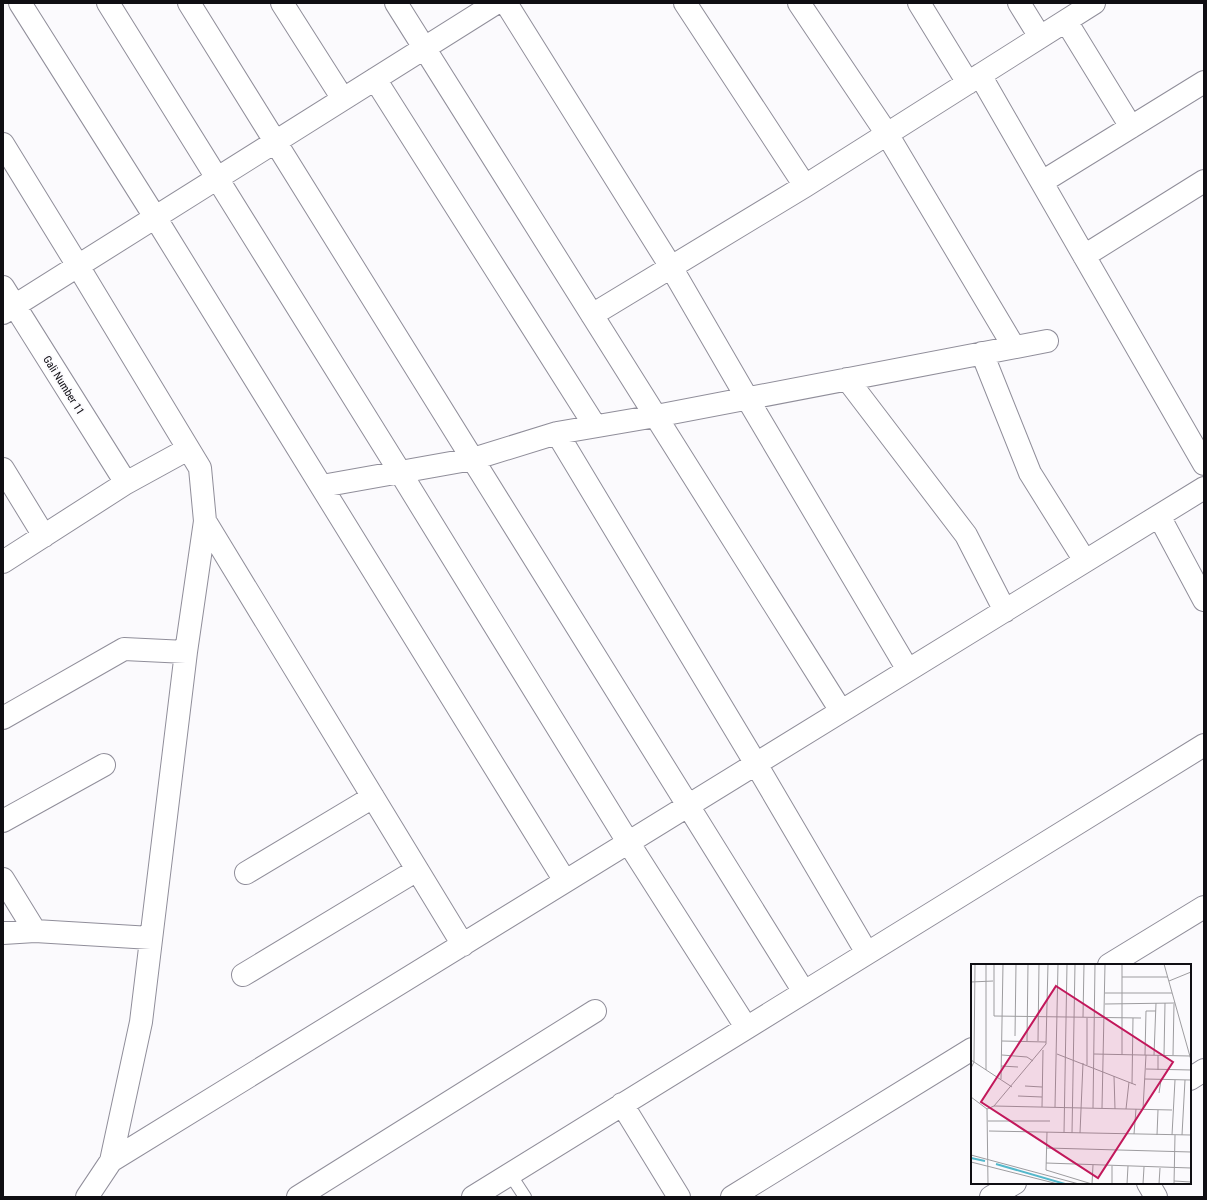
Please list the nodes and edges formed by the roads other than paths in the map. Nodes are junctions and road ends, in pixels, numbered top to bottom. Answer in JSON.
{"nodes":[{"id":1,"x":20,"y":3,"type":"edge"},
{"id":2,"x":108,"y":3,"type":"edge"},
{"id":3,"x":189,"y":3,"type":"edge"},
{"id":4,"x":282,"y":3,"type":"edge"},
{"id":5,"x":396,"y":3,"type":"edge"},
{"id":6,"x":496,"y":3,"type":"edge"},
{"id":7,"x":506,"y":3,"type":"edge"},
{"id":8,"x":685,"y":3,"type":"edge"},
{"id":9,"x":799,"y":3,"type":"edge"},
{"id":10,"x":919,"y":3,"type":"edge"},
{"id":11,"x":1019,"y":3,"type":"edge"},
{"id":12,"x":1094,"y":3,"type":"edge"},
{"id":13,"x":1066,"y":21,"type":"junction"},
{"id":14,"x":1040,"y":37,"type":"junction"},
{"id":15,"x":424,"y":48,"type":"junction"},
{"id":16,"x":375,"y":79,"type":"junction"},
{"id":17,"x":974,"y":79,"type":"junction"},
{"id":18,"x":1204,"y":82,"type":"edge"},
{"id":19,"x":343,"y":99,"type":"junction"},
{"id":20,"x":1131,"y":127,"type":"junction"},
{"id":21,"x":887,"y":134,"type":"junction"},
{"id":22,"x":275,"y":142,"type":"junction"},
{"id":23,"x":3,"y":144,"type":"edge"},
{"id":24,"x":218,"y":178,"type":"junction"},
{"id":25,"x":1042,"y":182,"type":"junction"},
{"id":26,"x":805,"y":186,"type":"junction"},
{"id":27,"x":1203,"y":186,"type":"edge"},
{"id":28,"x":155,"y":217,"type":"junction"},
{"id":29,"x":1084,"y":256,"type":"junction"},
{"id":30,"x":78,"y":266,"type":"junction"},
{"id":31,"x":671,"y":267,"type":"junction"},
{"id":32,"x":3,"y":287,"type":"edge"},
{"id":33,"x":9,"y":309,"type":"edge"},
{"id":34,"x":592,"y":315,"type":"junction"},
{"id":35,"x":1047,"y":341,"type":"dead end"},
{"id":36,"x":1014,"y":347,"type":"junction"},
{"id":37,"x":982,"y":353,"type":"junction"},
{"id":38,"x":848,"y":379,"type":"junction"},
{"id":39,"x":747,"y":398,"type":"junction"},
{"id":40,"x":656,"y":416,"type":"junction"},
{"id":41,"x":594,"y":426,"type":"junction"},
{"id":42,"x":557,"y":433,"type":"junction"},
{"id":43,"x":188,"y":449,"type":"junction"},
{"id":44,"x":473,"y":459,"type":"junction"},
{"id":45,"x":1204,"y":464,"type":"edge"},
{"id":46,"x":3,"y":470,"type":"edge"},
{"id":47,"x":400,"y":472,"type":"junction"},
{"id":48,"x":126,"y":483,"type":"junction"},
{"id":49,"x":322,"y":486,"type":"junction"},
{"id":50,"x":1204,"y":488,"type":"edge"},
{"id":51,"x":1158,"y":516,"type":"junction"},
{"id":52,"x":205,"y":521,"type":"junction"},
{"id":53,"x":44,"y":536,"type":"junction"},
{"id":54,"x":1085,"y":561,"type":"junction"},
{"id":55,"x":3,"y":562,"type":"edge"},
{"id":56,"x":1204,"y":600,"type":"edge"},
{"id":57,"x":1005,"y":611,"type":"junction"},
{"id":58,"x":186,"y":652,"type":"junction"},
{"id":59,"x":908,"y":670,"type":"junction"},
{"id":60,"x":841,"y":711,"type":"junction"},
{"id":61,"x":3,"y":718,"type":"edge"},
{"id":62,"x":1204,"y":745,"type":"edge"},
{"id":63,"x":756,"y":764,"type":"junction"},
{"id":64,"x":104,"y":765,"type":"dead end"},
{"id":65,"x":373,"y":797,"type":"junction"},
{"id":66,"x":688,"y":805,"type":"junction"},
{"id":67,"x":3,"y":821,"type":"edge"},
{"id":68,"x":628,"y":842,"type":"junction"},
{"id":69,"x":417,"y":870,"type":"junction"},
{"id":70,"x":246,"y":873,"type":"dead end"},
{"id":71,"x":3,"y":879,"type":"edge"},
{"id":72,"x":565,"y":881,"type":"junction"},
{"id":73,"x":1204,"y":907,"type":"edge"},
{"id":74,"x":35,"y":931,"type":"junction"},
{"id":75,"x":3,"y":933,"type":"edge"},
{"id":76,"x":151,"y":938,"type":"junction"},
{"id":77,"x":463,"y":945,"type":"junction"},
{"id":78,"x":867,"y":953,"type":"junction"},
{"id":79,"x":1111,"y":964,"type":"edge"},
{"id":80,"x":243,"y":975,"type":"dead end"},
{"id":81,"x":804,"y":992,"type":"junction"},
{"id":82,"x":595,"y":1011,"type":"dead end"},
{"id":83,"x":746,"y":1027,"type":"junction"},
{"id":84,"x":971,"y":1050,"type":"edge"},
{"id":85,"x":1204,"y":1070,"type":"edge"},
{"id":86,"x":1191,"y":1078,"type":"edge"},
{"id":87,"x":622,"y":1104,"type":"junction"},
{"id":88,"x":111,"y":1162,"type":"junction"},
{"id":89,"x":510,"y":1174,"type":"junction"},
{"id":90,"x":1013,"y":1184,"type":"edge"},
{"id":91,"x":1149,"y":1184,"type":"edge"},
{"id":92,"x":88,"y":1197,"type":"edge"},
{"id":93,"x":298,"y":1197,"type":"edge"},
{"id":94,"x":473,"y":1197,"type":"edge"},
{"id":95,"x":525,"y":1197,"type":"edge"},
{"id":96,"x":679,"y":1197,"type":"edge"},
{"id":97,"x":732,"y":1197,"type":"edge"},
{"id":98,"x":991,"y":1197,"type":"edge"},
{"id":99,"x":1156,"y":1197,"type":"edge"}],
"edges":[{"from":1,"to":28,"type":"street"},
{"from":2,"to":24,"type":"street"},
{"from":3,"to":22,"type":"street"},
{"from":4,"to":19,"type":"street"},
{"from":5,"to":15,"type":"street"},
{"from":6,"to":15,"type":"street"},
{"from":7,"to":31,"type":"street"},
{"from":8,"to":26,"type":"street"},
{"from":9,"to":21,"type":"street"},
{"from":10,"to":17,"type":"street"},
{"from":11,"to":14,"type":"street"},
{"from":12,"to":13,"type":"street"},
{"from":13,"to":14,"type":"street"},
{"from":13,"to":20,"type":"street"},
{"from":14,"to":17,"type":"street"},
{"from":15,"to":16,"type":"street"},
{"from":15,"to":34,"type":"street"},
{"from":16,"to":19,"type":"street"},
{"from":16,"to":41,"type":"street"},
{"from":17,"to":21,"type":"street"},
{"from":17,"to":25,"type":"street"},
{"from":18,"to":20,"type":"street"},
{"from":19,"to":22,"type":"street"},
{"from":20,"to":25,"type":"street"},
{"from":21,"to":26,"type":"street"},
{"from":21,"to":36,"type":"street"},
{"from":22,"to":24,"type":"street"},
{"from":22,"to":44,"type":"street"},
{"from":23,"to":30,"type":"street"},
{"from":24,"to":28,"type":"street"},
{"from":24,"to":47,"type":"street"},
{"from":25,"to":29,"type":"street"},
{"from":26,"to":31,"type":"street"},
{"from":27,"to":29,"type":"street"},
{"from":28,"to":30,"type":"street"},
{"from":28,"to":49,"type":"street"},
{"from":29,"to":45,"type":"street"},
{"from":30,"to":33,"type":"street"},
{"from":30,"to":43,"type":"street"},
{"from":31,"to":34,"type":"street"},
{"from":31,"to":39,"type":"street"},
{"from":32,"to":33,"type":"street","name":"Gali Number 11"},
{"from":33,"to":48,"type":"street","name":"Gali Number 11"},
{"from":34,"to":40,"type":"street"},
{"from":35,"to":36,"type":"street"},
{"from":36,"to":37,"type":"street"},
{"from":37,"to":38,"type":"street"},
{"from":37,"to":54,"type":"street"},
{"from":38,"to":39,"type":"street"},
{"from":38,"to":57,"type":"street"},
{"from":39,"to":40,"type":"street"},
{"from":39,"to":59,"type":"street"},
{"from":40,"to":41,"type":"street"},
{"from":40,"to":60,"type":"street"},
{"from":41,"to":42,"type":"street"},
{"from":42,"to":44,"type":"street"},
{"from":42,"to":63,"type":"street"},
{"from":43,"to":48,"type":"street"},
{"from":43,"to":52,"type":"street"},
{"from":44,"to":47,"type":"street"},
{"from":44,"to":66,"type":"street"},
{"from":46,"to":53,"type":"street"},
{"from":47,"to":49,"type":"street"},
{"from":47,"to":68,"type":"street"},
{"from":48,"to":53,"type":"street"},
{"from":49,"to":72,"type":"street"},
{"from":50,"to":51,"type":"street"},
{"from":51,"to":54,"type":"street"},
{"from":51,"to":56,"type":"street"},
{"from":52,"to":58,"type":"street"},
{"from":52,"to":65,"type":"street"},
{"from":53,"to":55,"type":"street"},
{"from":54,"to":57,"type":"street"},
{"from":57,"to":59,"type":"street"},
{"from":58,"to":61,"type":"street"},
{"from":58,"to":76,"type":"street"},
{"from":59,"to":60,"type":"street"},
{"from":60,"to":63,"type":"street"},
{"from":62,"to":78,"type":"street"},
{"from":63,"to":66,"type":"street"},
{"from":63,"to":78,"type":"street"},
{"from":64,"to":67,"type":"street"},
{"from":65,"to":69,"type":"street"},
{"from":65,"to":70,"type":"street"},
{"from":66,"to":68,"type":"street"},
{"from":66,"to":81,"type":"street"},
{"from":68,"to":72,"type":"street"},
{"from":68,"to":83,"type":"street"},
{"from":69,"to":77,"type":"street"},
{"from":69,"to":80,"type":"street"},
{"from":71,"to":74,"type":"street"},
{"from":72,"to":77,"type":"street"},
{"from":73,"to":79,"type":"street"},
{"from":74,"to":75,"type":"street"},
{"from":74,"to":76,"type":"street"},
{"from":76,"to":88,"type":"street"},
{"from":77,"to":88,"type":"street"},
{"from":78,"to":81,"type":"street"},
{"from":81,"to":83,"type":"street"},
{"from":82,"to":93,"type":"street"},
{"from":83,"to":87,"type":"street"},
{"from":84,"to":97,"type":"street"},
{"from":85,"to":86,"type":"street"},
{"from":87,"to":89,"type":"street"},
{"from":87,"to":96,"type":"street"},
{"from":88,"to":92,"type":"street"},
{"from":89,"to":94,"type":"street"},
{"from":89,"to":95,"type":"lane"},
{"from":90,"to":98,"type":"street"},
{"from":91,"to":99,"type":"street"}]}
